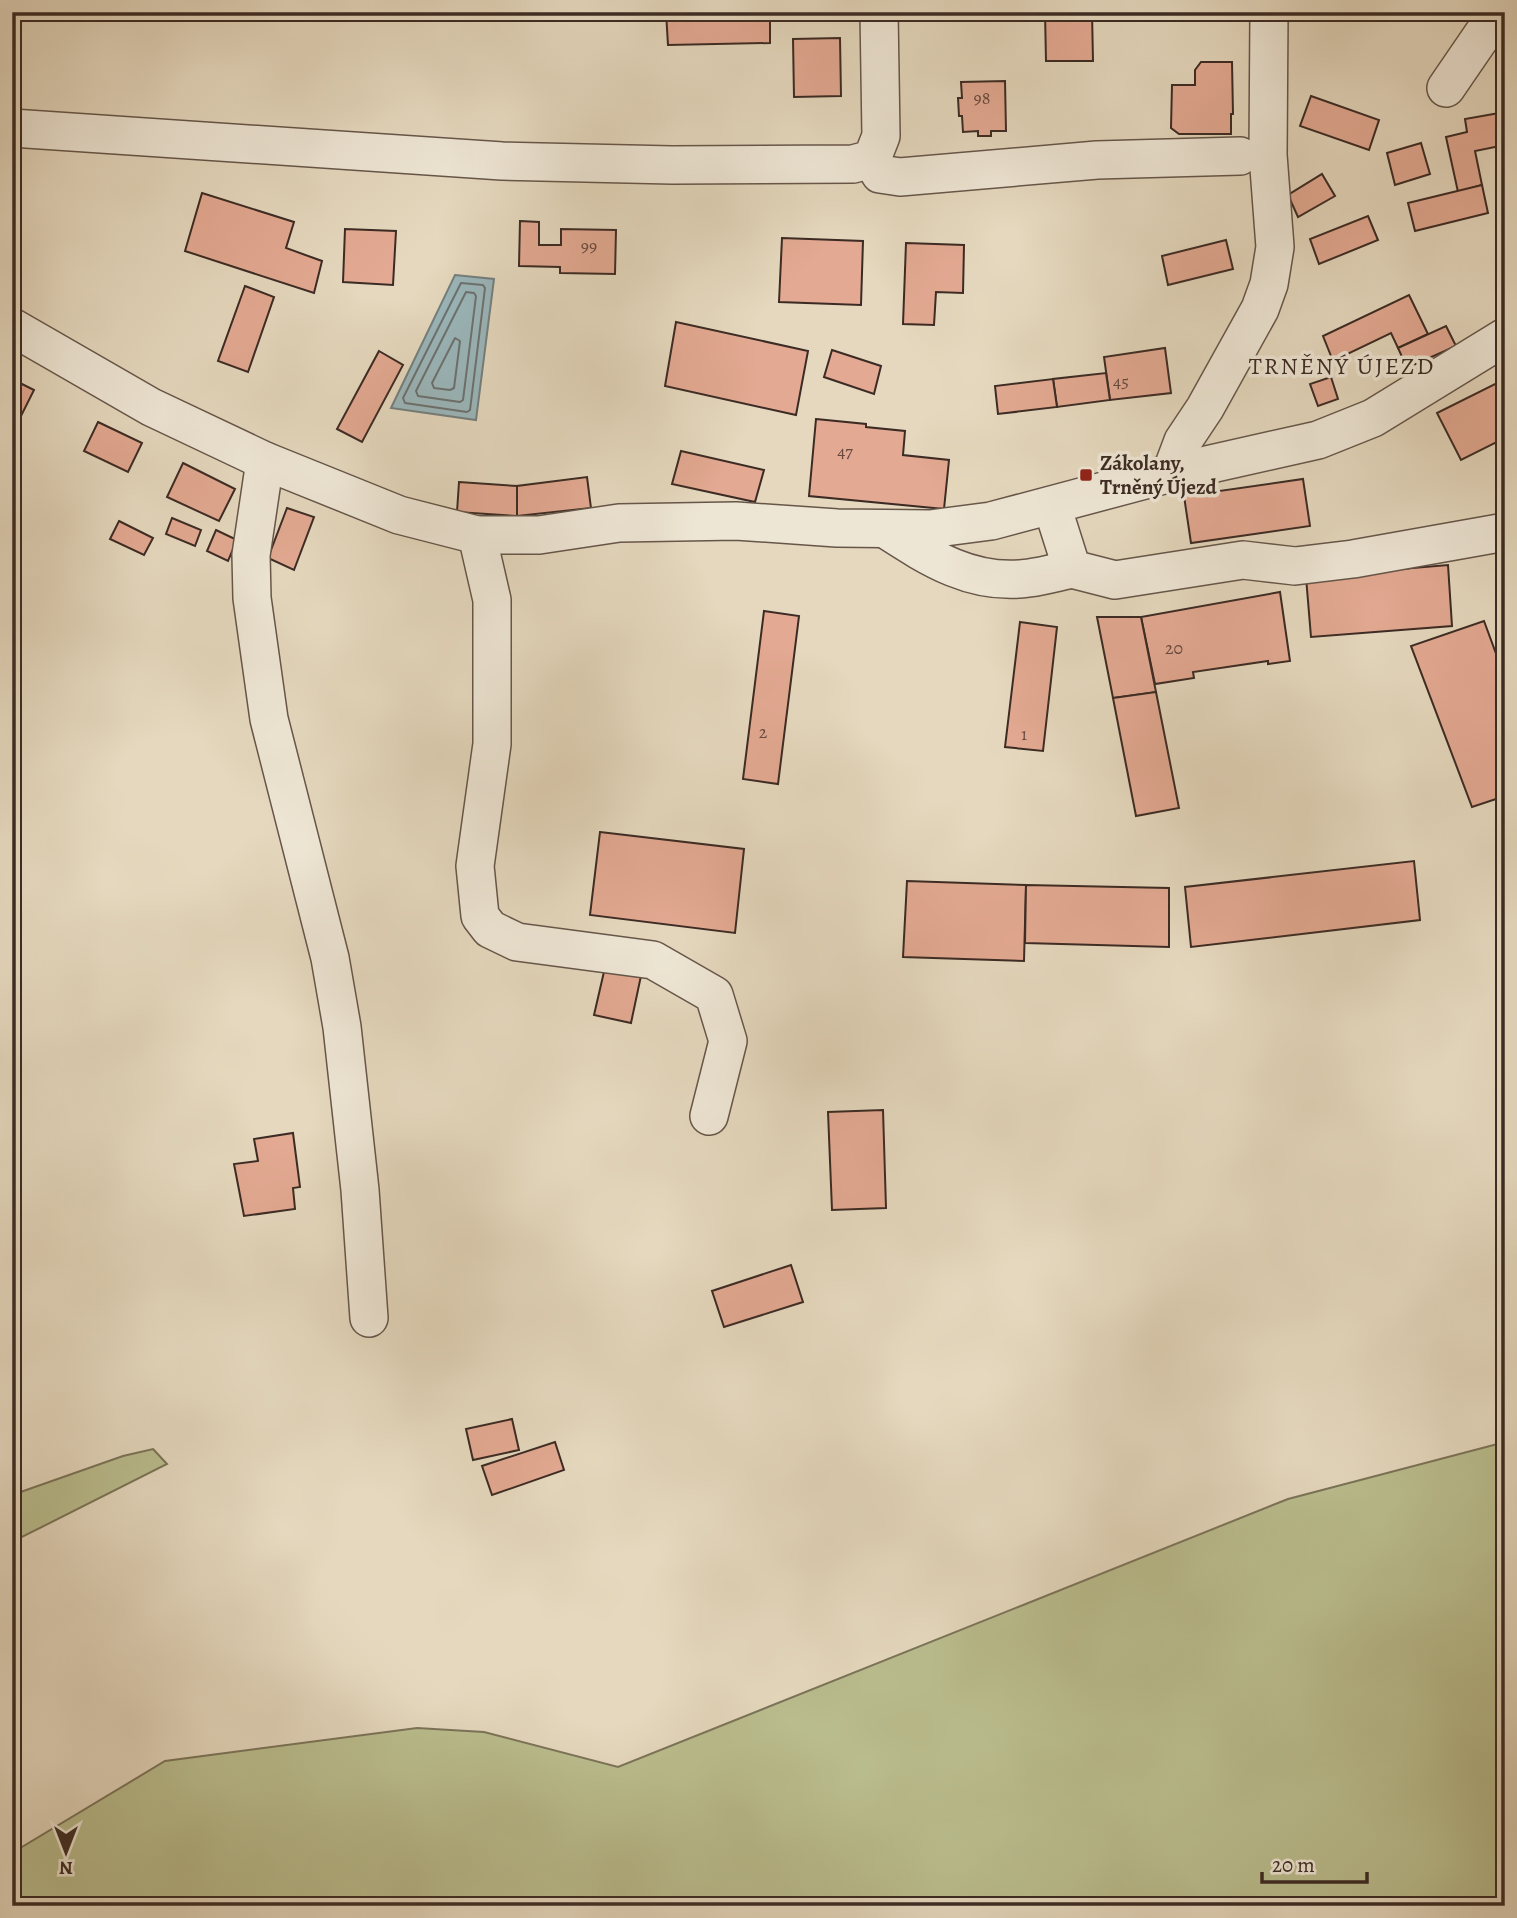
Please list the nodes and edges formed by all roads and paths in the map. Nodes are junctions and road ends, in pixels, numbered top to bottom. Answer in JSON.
{"nodes":[{"id":1,"x":879,"y":12,"type":"edge"},
{"id":2,"x":1269,"y":12,"type":"edge"},
{"id":3,"x":1498,"y":12,"type":"edge"},
{"id":4,"x":1446,"y":88,"type":"dead end"},
{"id":5,"x":12,"y":128,"type":"edge"},
{"id":6,"x":1240,"y":156,"type":"dead end"},
{"id":7,"x":872,"y":159,"type":"junction"},
{"id":8,"x":12,"y":327,"type":"edge"},
{"id":9,"x":1505,"y":337,"type":"edge"},
{"id":10,"x":265,"y":461,"type":"junction"},
{"id":11,"x":1171,"y":473,"type":"junction"},
{"id":12,"x":1052,"y":506,"type":"junction"},
{"id":13,"x":885,"y":528,"type":"junction"},
{"id":14,"x":1505,"y":532,"type":"edge"},
{"id":15,"x":477,"y":535,"type":"junction"},
{"id":16,"x":1072,"y":569,"type":"junction"},
{"id":17,"x":709,"y":1116,"type":"dead end"},
{"id":18,"x":369,"y":1318,"type":"dead end"}],
"edges":[{"from":1,"to":7,"type":"street"},
{"from":2,"to":11,"type":"street"},
{"from":3,"to":4,"type":"street"},
{"from":5,"to":7,"type":"street"},
{"from":6,"to":7,"type":"street"},
{"from":8,"to":10,"type":"street"},
{"from":9,"to":11,"type":"street"},
{"from":10,"to":15,"type":"street"},
{"from":10,"to":18,"type":"street"},
{"from":11,"to":12,"type":"street"},
{"from":12,"to":13,"type":"street"},
{"from":12,"to":16,"type":"street"},
{"from":13,"to":15,"type":"street"},
{"from":13,"to":16,"type":"street"},
{"from":14,"to":16,"type":"street"},
{"from":15,"to":17,"type":"street"}]}
